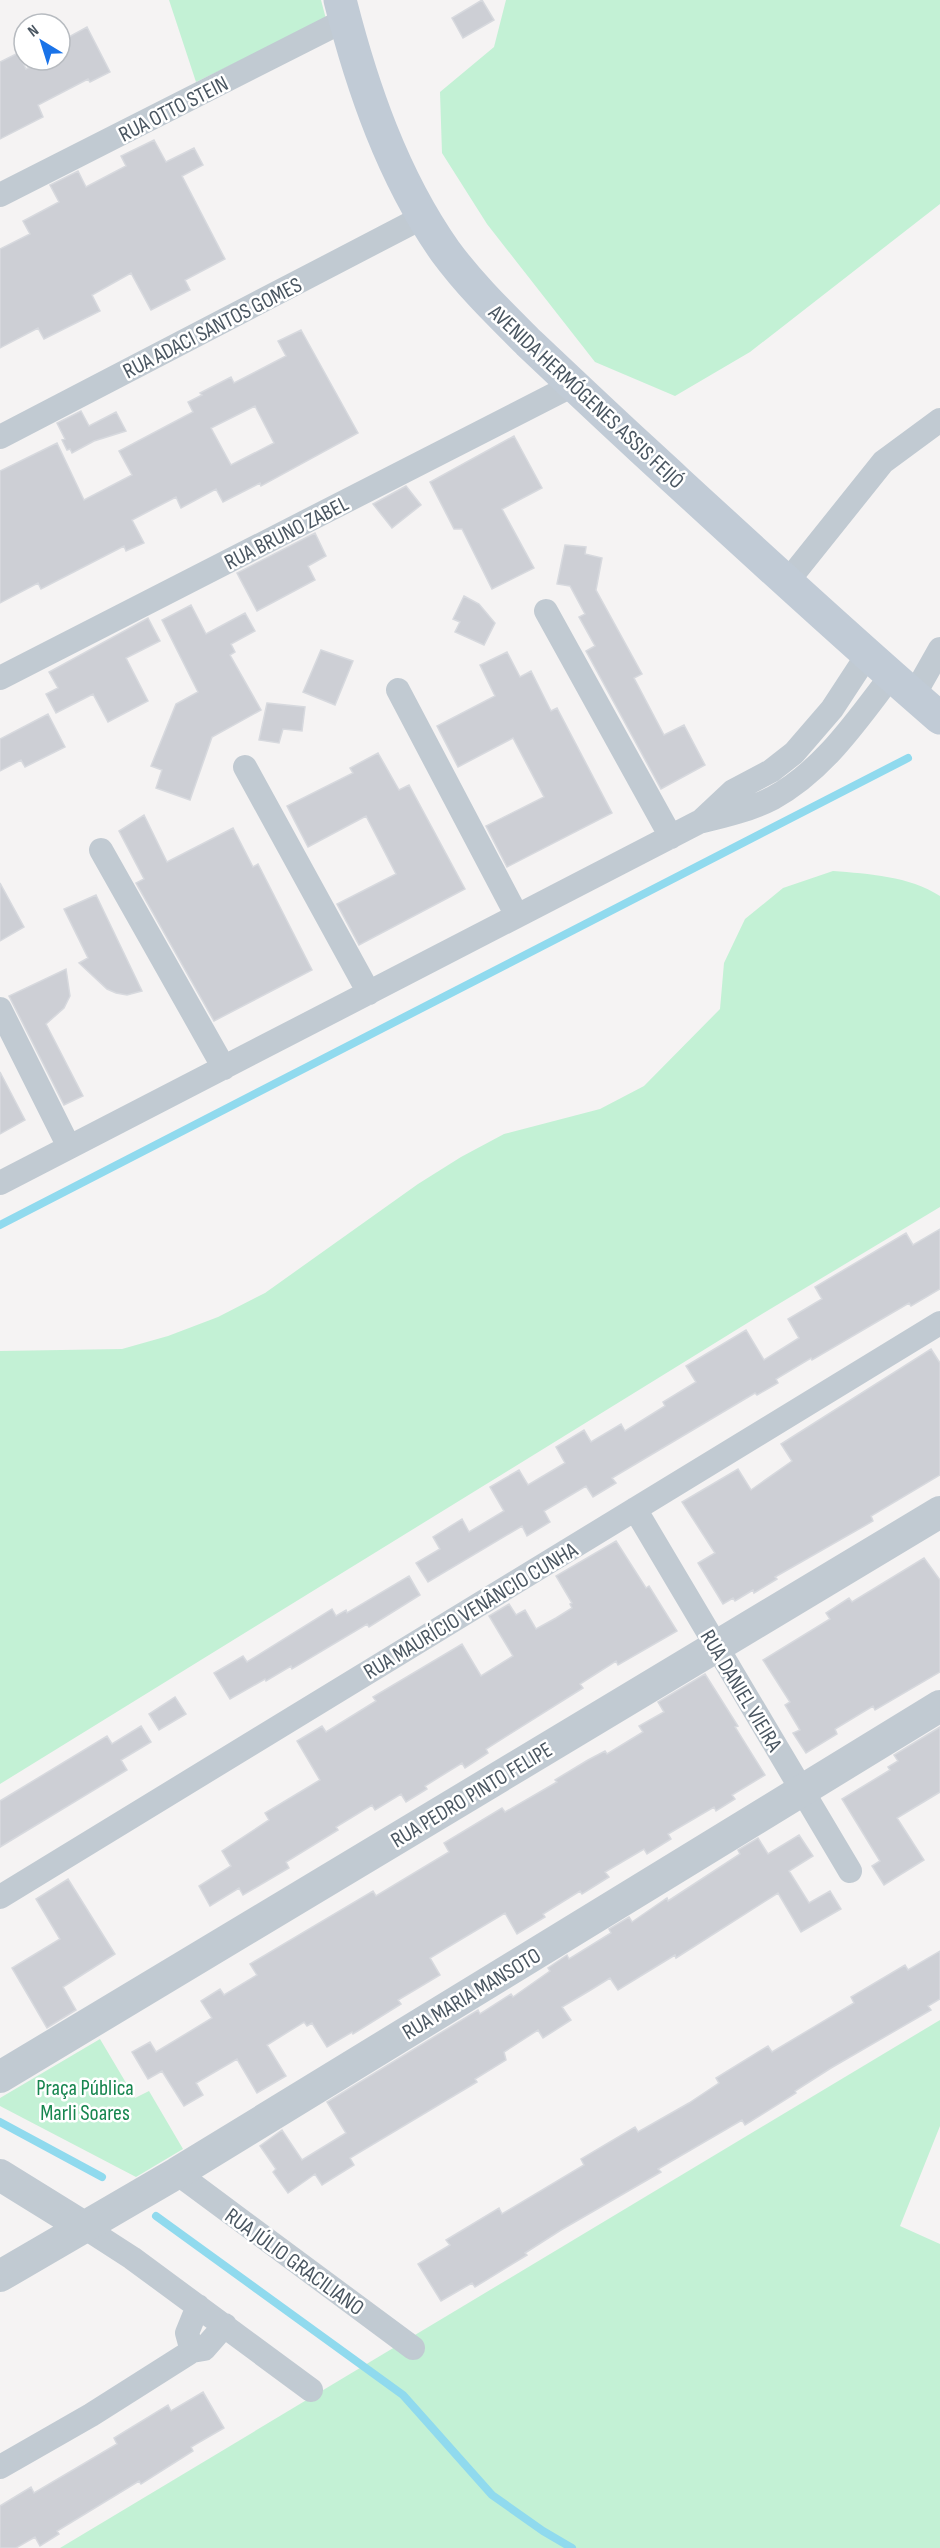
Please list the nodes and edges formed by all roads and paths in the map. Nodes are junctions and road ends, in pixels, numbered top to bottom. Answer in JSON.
{"nodes":[{"id":1,"x":342,"y":10,"type":"edge"},
{"id":2,"x":0,"y":195,"type":"edge"},
{"id":3,"x":423,"y":217,"type":"junction"},
{"id":4,"x":573,"y":385,"type":"junction"},
{"id":5,"x":940,"y":420,"type":"edge"},
{"id":6,"x":0,"y":437,"type":"edge"},
{"id":7,"x":787,"y":582,"type":"junction"},
{"id":8,"x":546,"y":611,"type":"dead end"},
{"id":9,"x":940,"y":649,"type":"edge"},
{"id":10,"x":891,"y":675,"type":"junction"},
{"id":11,"x":0,"y":678,"type":"edge"},
{"id":12,"x":398,"y":690,"type":"dead end"},
{"id":13,"x":940,"y":718,"type":"edge"},
{"id":14,"x":245,"y":767,"type":"dead end"},
{"id":15,"x":699,"y":822,"type":"junction"},
{"id":16,"x":671,"y":837,"type":"junction"},
{"id":17,"x":101,"y":850,"type":"dead end"},
{"id":18,"x":518,"y":916,"type":"junction"},
{"id":19,"x":369,"y":993,"type":"junction"},
{"id":20,"x":0,"y":1009,"type":"edge"},
{"id":21,"x":224,"y":1068,"type":"junction"},
{"id":22,"x":69,"y":1147,"type":"junction"},
{"id":23,"x":0,"y":1183,"type":"edge"},
{"id":24,"x":940,"y":1323,"type":"edge"},
{"id":25,"x":635,"y":1509,"type":"junction"},
{"id":26,"x":940,"y":1512,"type":"edge"},
{"id":27,"x":716,"y":1647,"type":"junction"},
{"id":28,"x":940,"y":1706,"type":"edge"},
{"id":29,"x":802,"y":1790,"type":"junction"},
{"id":30,"x":850,"y":1870,"type":"dead end"},
{"id":31,"x":0,"y":1898,"type":"edge"},
{"id":32,"x":1,"y":2075,"type":"edge"},
{"id":33,"x":177,"y":2173,"type":"junction"},
{"id":34,"x":0,"y":2175,"type":"edge"},
{"id":35,"x":84,"y":2227,"type":"junction"},
{"id":36,"x":0,"y":2276,"type":"edge"},
{"id":37,"x":198,"y":2306,"type":"junction"},
{"id":38,"x":225,"y":2325,"type":"junction"},
{"id":39,"x":413,"y":2348,"type":"dead end"},
{"id":40,"x":192,"y":2351,"type":"junction"},
{"id":41,"x":311,"y":2390,"type":"dead end"},
{"id":42,"x":0,"y":2467,"type":"edge"}],
"edges":[{"from":1,"to":2,"type":"street","name":"RUA OTTO STEIN"},
{"from":1,"to":3,"type":"main road","name":"AVENIDA HERMÓGENES ASSIS FEIJÓ"},
{"from":3,"to":4,"type":"main road","name":"AVENIDA HERMÓGENES ASSIS FEIJÓ"},
{"from":3,"to":6,"type":"street","name":"RUA ADACI SANTOS GOMES"},
{"from":4,"to":7,"type":"main road","name":"AVENIDA HERMÓGENES ASSIS FEIJÓ"},
{"from":4,"to":11,"type":"street","name":"RUA BRUNO ZABEL"},
{"from":5,"to":7,"type":"street"},
{"from":7,"to":10,"type":"main road","name":"AVENIDA HERMÓGENES ASSIS FEIJÓ"},
{"from":8,"to":16,"type":"street"},
{"from":9,"to":10,"type":"street"},
{"from":10,"to":13,"type":"main road","name":"AVENIDA HERMÓGENES ASSIS FEIJÓ"},
{"from":10,"to":15,"type":"street"},
{"from":10,"to":15,"type":"street"},
{"from":12,"to":18,"type":"street"},
{"from":14,"to":19,"type":"street"},
{"from":15,"to":16,"type":"street"},
{"from":16,"to":18,"type":"street"},
{"from":17,"to":21,"type":"street"},
{"from":18,"to":19,"type":"street"},
{"from":19,"to":21,"type":"street"},
{"from":20,"to":22,"type":"street"},
{"from":21,"to":22,"type":"street"},
{"from":22,"to":23,"type":"street"},
{"from":24,"to":25,"type":"street","name":"RUA MAURÍCIO VENÂNCIO CUNHA"},
{"from":25,"to":27,"type":"street","name":"RUA DANIEL VIEIRA"},
{"from":25,"to":31,"type":"street","name":"RUA MAURÍCIO VENÂNCIO CUNHA"},
{"from":26,"to":27,"type":"street","name":"RUA PEDRO PINTO FELIPE"},
{"from":27,"to":29,"type":"street","name":"RUA DANIEL VIEIRA"},
{"from":27,"to":32,"type":"street","name":"RUA PEDRO PINTO FELIPE"},
{"from":28,"to":29,"type":"street","name":"RUA MARIA MANSOTO"},
{"from":29,"to":30,"type":"street","name":"RUA DANIEL VIEIRA"},
{"from":29,"to":33,"type":"street","name":"RUA MARIA MANSOTO"},
{"from":33,"to":35,"type":"street","name":"RUA MARIA MANSOTO"},
{"from":33,"to":39,"type":"street","name":"RUA JÚLIO GRACILIANO"},
{"from":34,"to":35,"type":"street"},
{"from":35,"to":36,"type":"street","name":"RUA MARIA MANSOTO"},
{"from":35,"to":37,"type":"street"},
{"from":37,"to":38,"type":"street"},
{"from":37,"to":40,"type":"street"},
{"from":38,"to":40,"type":"street"},
{"from":38,"to":41,"type":"street"},
{"from":40,"to":42,"type":"street"}]}
